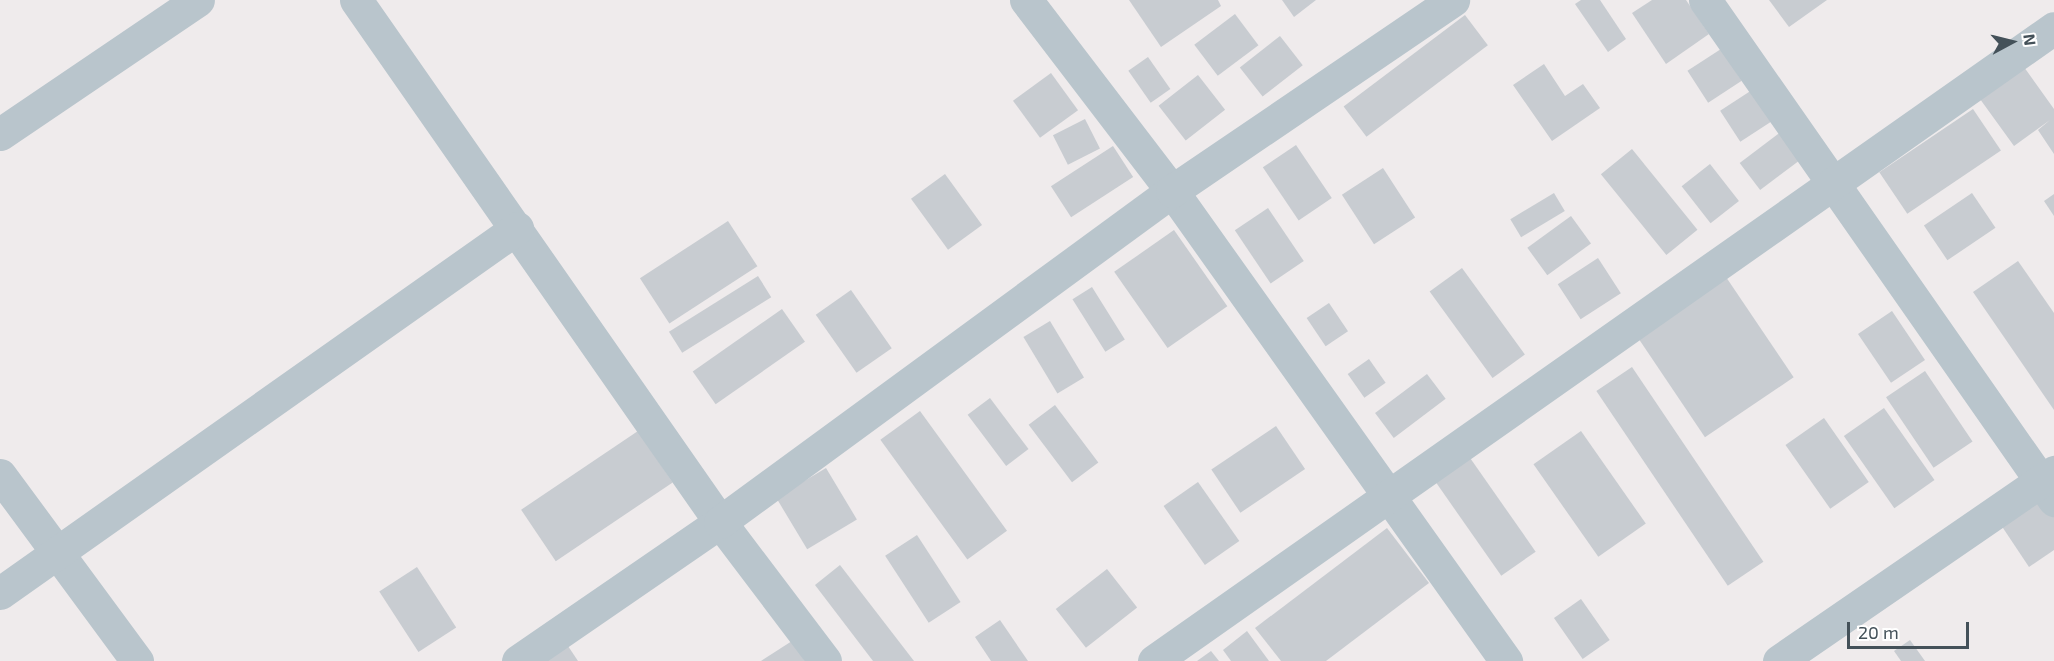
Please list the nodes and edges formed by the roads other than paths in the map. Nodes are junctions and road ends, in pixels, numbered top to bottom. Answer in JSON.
{"nodes":[{"id":1,"x":198,"y":0,"type":"edge"},
{"id":2,"x":356,"y":0,"type":"edge"},
{"id":3,"x":1026,"y":0,"type":"edge"},
{"id":4,"x":1453,"y":0,"type":"edge"},
{"id":5,"x":1705,"y":0,"type":"edge"},
{"id":6,"x":2054,"y":28,"type":"edge"},
{"id":7,"x":0,"y":134,"type":"edge"},
{"id":8,"x":1832,"y":182,"type":"junction"},
{"id":9,"x":1172,"y":191,"type":"junction"},
{"id":10,"x":517,"y":228,"type":"junction"},
{"id":11,"x":0,"y":475,"type":"edge"},
{"id":12,"x":2050,"y":484,"type":"edge"},
{"id":13,"x":1387,"y":496,"type":"junction"},
{"id":14,"x":720,"y":522,"type":"junction"},
{"id":15,"x":54,"y":554,"type":"junction"},
{"id":16,"x":0,"y":592,"type":"edge"},
{"id":17,"x":137,"y":661,"type":"edge"},
{"id":18,"x":518,"y":661,"type":"edge"},
{"id":19,"x":825,"y":661,"type":"edge"},
{"id":20,"x":1154,"y":661,"type":"edge"},
{"id":21,"x":1506,"y":661,"type":"edge"},
{"id":22,"x":1779,"y":661,"type":"edge"}],
"edges":[{"from":1,"to":7,"type":"street"},
{"from":2,"to":10,"type":"street"},
{"from":3,"to":9,"type":"street"},
{"from":4,"to":9,"type":"street"},
{"from":5,"to":8,"type":"street"},
{"from":6,"to":8,"type":"street"},
{"from":8,"to":12,"type":"street"},
{"from":8,"to":13,"type":"street"},
{"from":9,"to":13,"type":"street"},
{"from":9,"to":14,"type":"street"},
{"from":10,"to":14,"type":"street"},
{"from":10,"to":15,"type":"street"},
{"from":11,"to":15,"type":"street"},
{"from":12,"to":22,"type":"street"},
{"from":13,"to":20,"type":"street"},
{"from":13,"to":21,"type":"street"},
{"from":14,"to":18,"type":"street"},
{"from":14,"to":19,"type":"street"},
{"from":15,"to":16,"type":"street"},
{"from":15,"to":17,"type":"street"}]}
